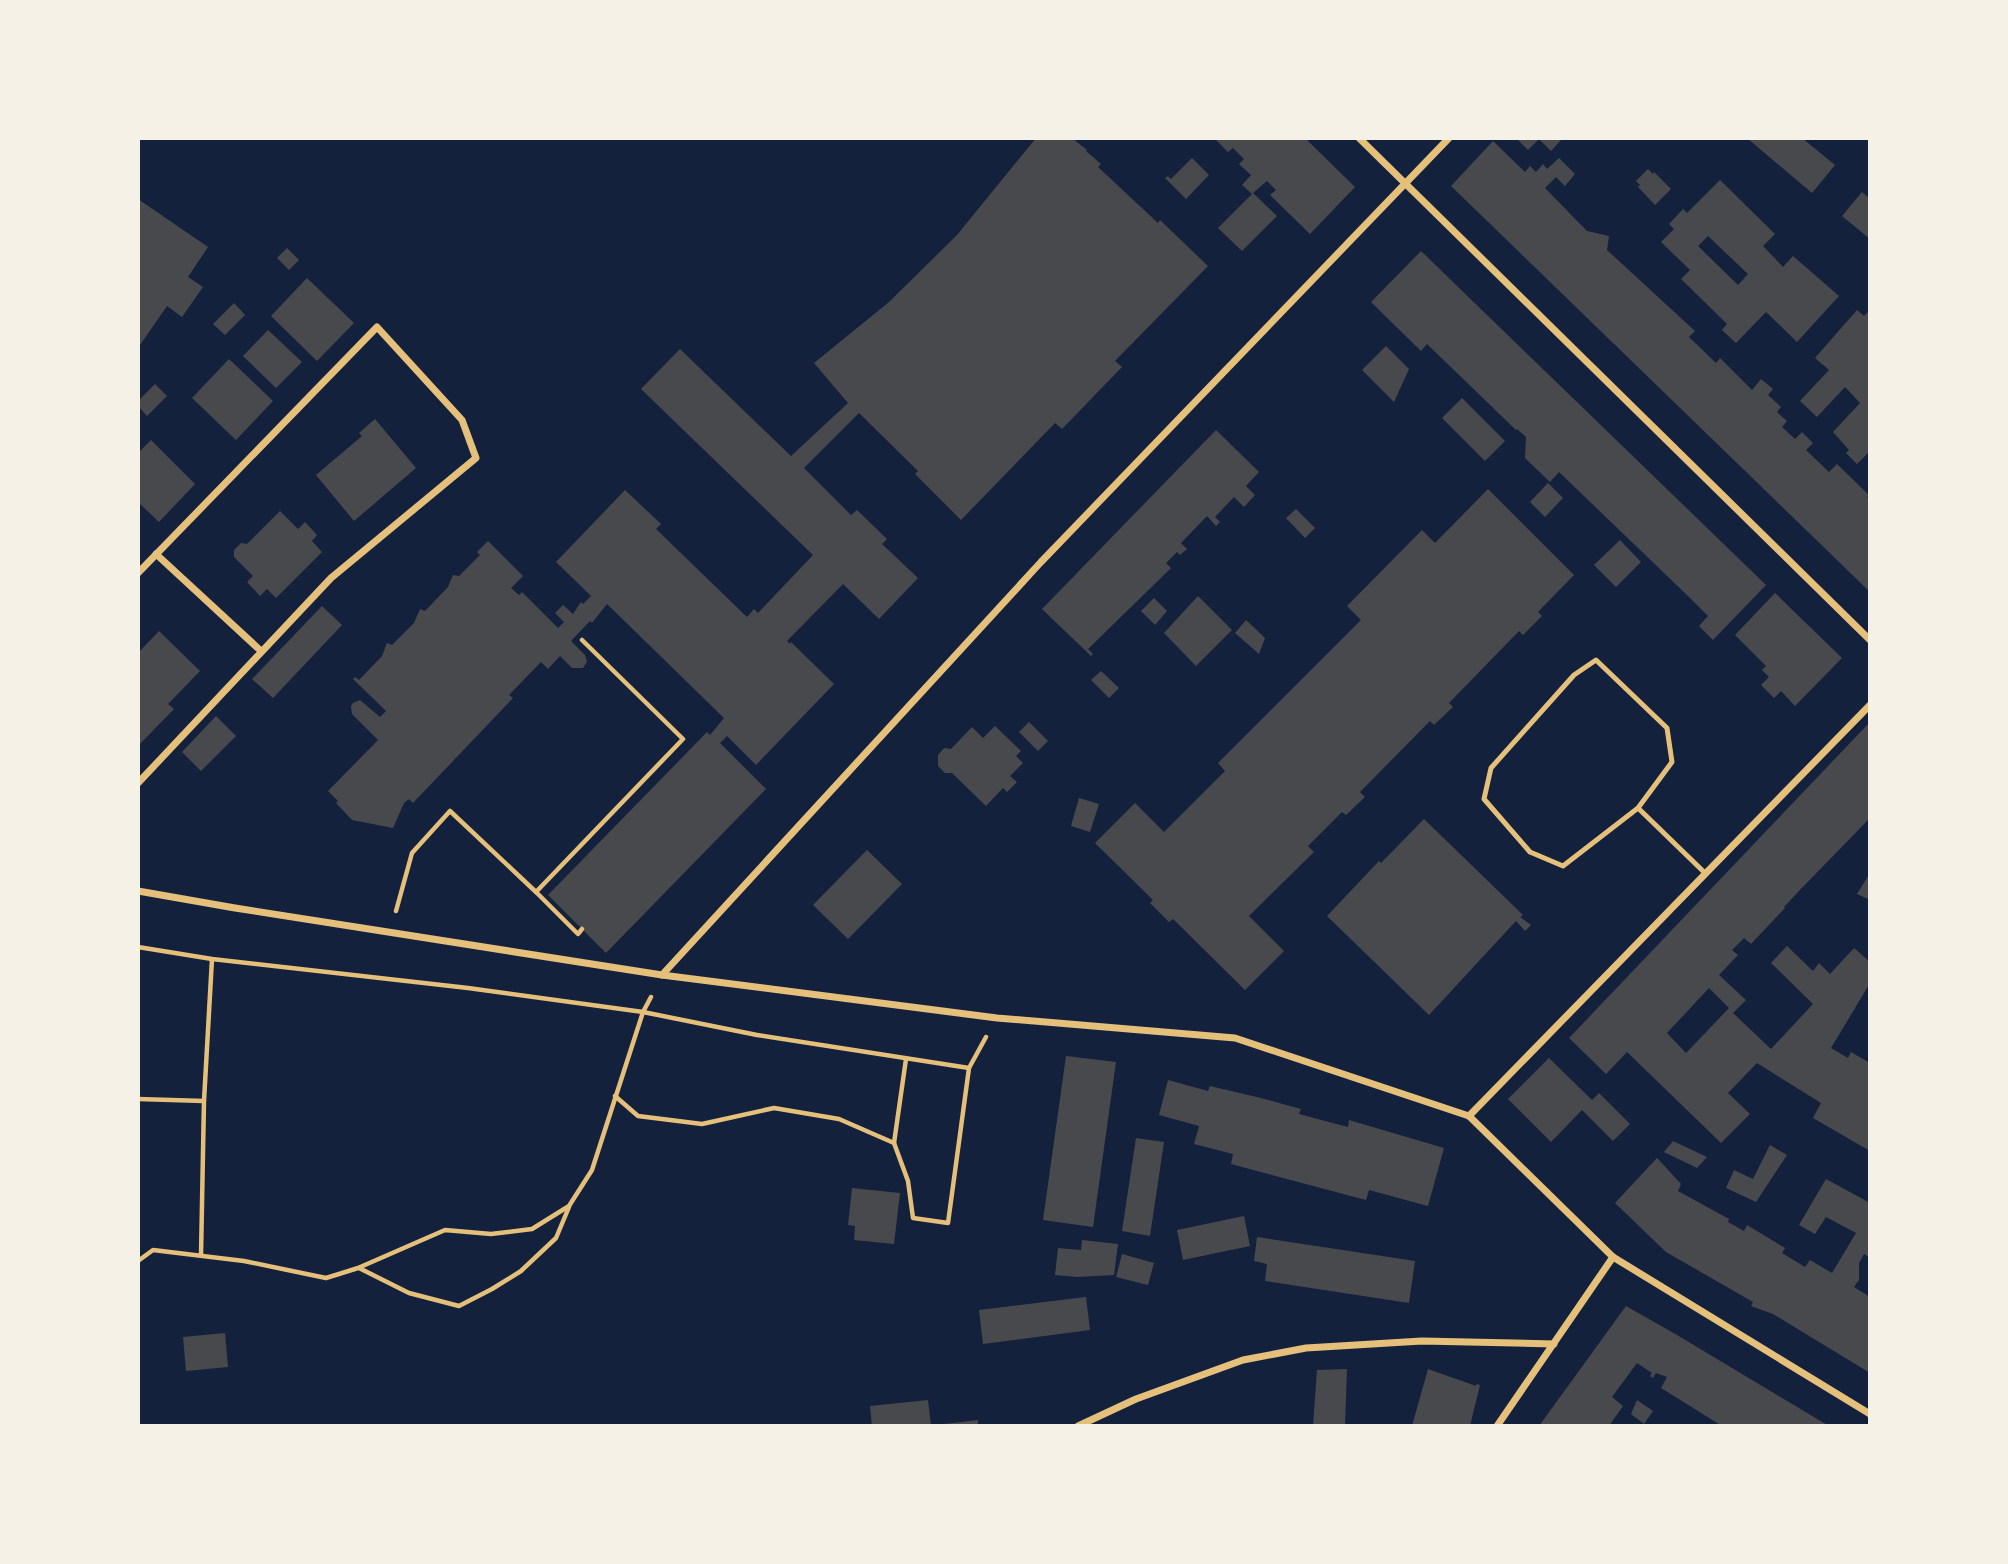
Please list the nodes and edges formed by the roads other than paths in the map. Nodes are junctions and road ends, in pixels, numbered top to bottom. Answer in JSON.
{"nodes":[{"id":1,"x":1359,"y":138,"type":"edge"},
{"id":2,"x":1449,"y":138,"type":"edge"},
{"id":3,"x":1406,"y":183,"type":"junction"},
{"id":4,"x":156,"y":554,"type":"junction"},
{"id":5,"x":138,"y":573,"type":"edge"},
{"id":6,"x":1870,"y":640,"type":"edge"},
{"id":7,"x":261,"y":652,"type":"junction"},
{"id":8,"x":1870,"y":705,"type":"edge"},
{"id":9,"x":138,"y":783,"type":"edge"},
{"id":10,"x":1638,"y":808,"type":"junction"},
{"id":11,"x":1705,"y":873,"type":"junction"},
{"id":12,"x":138,"y":891,"type":"edge"},
{"id":13,"x":662,"y":975,"type":"junction"},
{"id":14,"x":1469,"y":1115,"type":"junction"},
{"id":15,"x":1613,"y":1257,"type":"junction"},
{"id":16,"x":1554,"y":1344,"type":"junction"},
{"id":17,"x":1870,"y":1414,"type":"edge"},
{"id":18,"x":1078,"y":1426,"type":"edge"},
{"id":19,"x":1497,"y":1426,"type":"edge"}],
"edges":[{"from":1,"to":3,"type":"street"},
{"from":2,"to":3,"type":"street"},
{"from":3,"to":6,"type":"street"},
{"from":3,"to":13,"type":"street"},
{"from":4,"to":5,"type":"street"},
{"from":4,"to":7,"type":"street"},
{"from":4,"to":7,"type":"street"},
{"from":7,"to":9,"type":"street"},
{"from":8,"to":11,"type":"street"},
{"from":10,"to":10,"type":"lane"},
{"from":10,"to":11,"type":"lane"},
{"from":11,"to":14,"type":"street"},
{"from":12,"to":13,"type":"street"},
{"from":13,"to":14,"type":"street"},
{"from":14,"to":15,"type":"street"},
{"from":15,"to":16,"type":"street"},
{"from":15,"to":17,"type":"street"},
{"from":16,"to":18,"type":"street"},
{"from":16,"to":19,"type":"street"}]}
